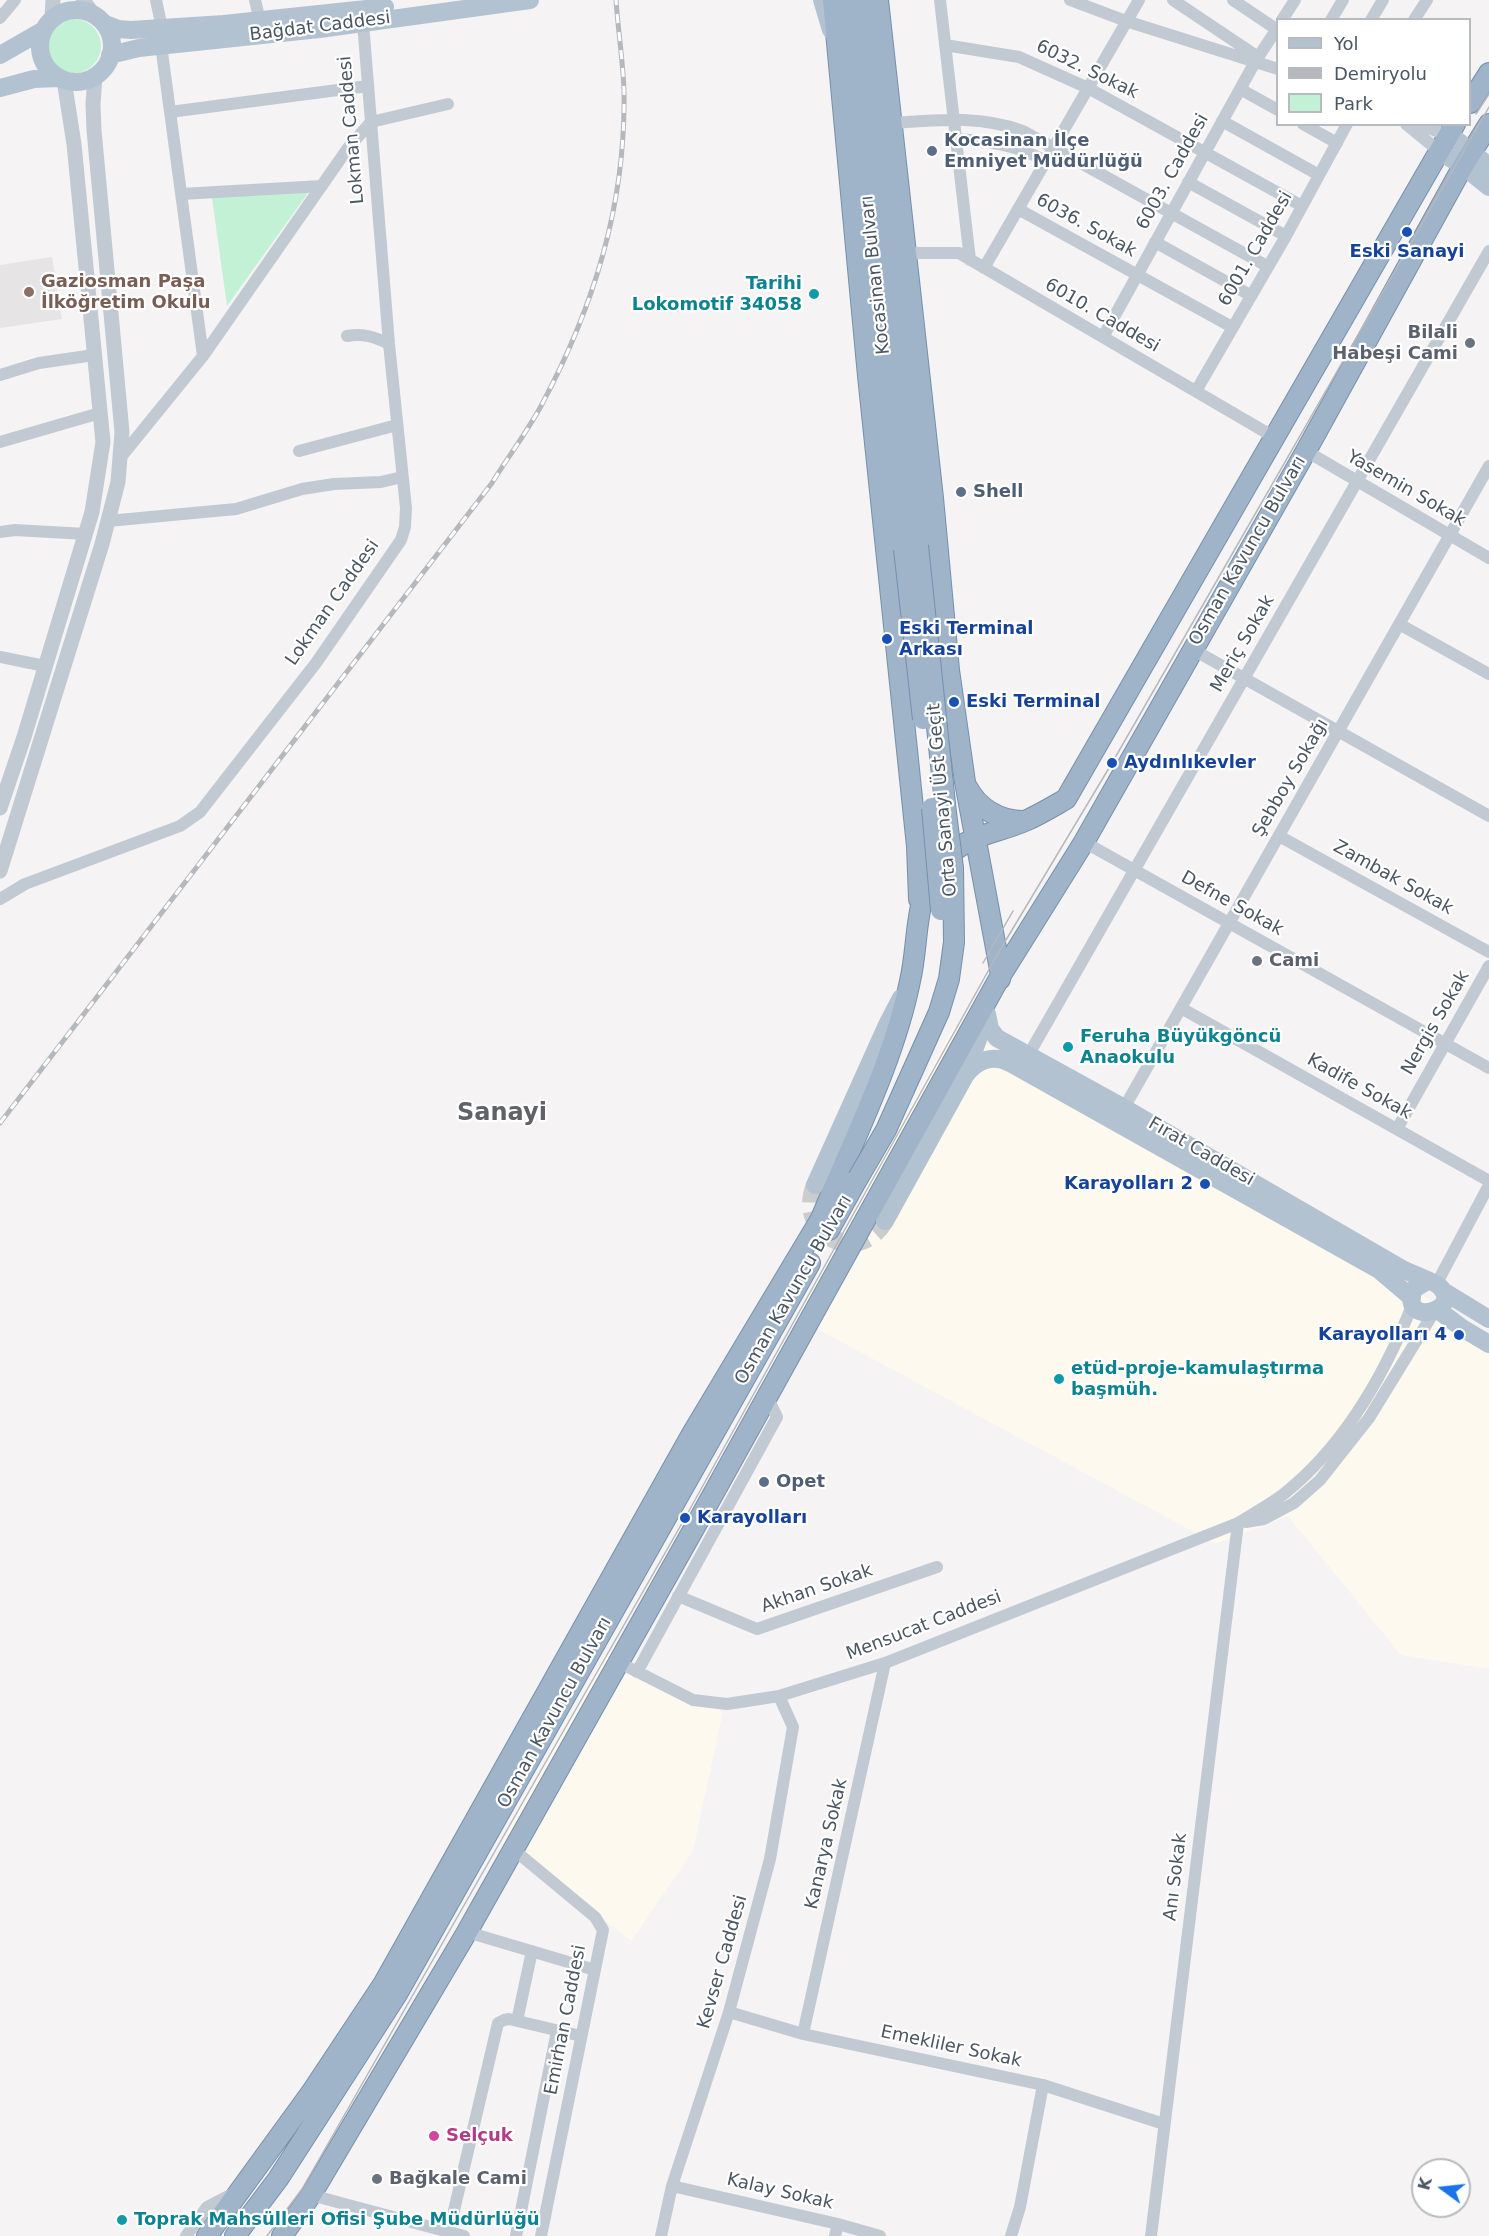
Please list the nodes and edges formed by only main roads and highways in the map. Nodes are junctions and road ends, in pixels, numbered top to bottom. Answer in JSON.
{"nodes":[{"id":1,"x":447,"y":0,"type":"edge"},
{"id":2,"x":530,"y":0,"type":"edge"},
{"id":3,"x":822,"y":0,"type":"edge"},
{"id":4,"x":833,"y":0,"type":"edge"},
{"id":5,"x":848,"y":0,"type":"edge"},
{"id":6,"x":862,"y":0,"type":"edge"},
{"id":7,"x":878,"y":0,"type":"edge"},
{"id":8,"x":345,"y":6,"type":"edge"},
{"id":9,"x":93,"y":13,"type":"edge"},
{"id":10,"x":49,"y":17,"type":"edge"},
{"id":11,"x":162,"y":37,"type":"junction"},
{"id":12,"x":838,"y":54,"type":"junction"},
{"id":13,"x":0,"y":55,"type":"edge"},
{"id":14,"x":110,"y":55,"type":"junction"},
{"id":15,"x":1489,"y":72,"type":"edge"},
{"id":16,"x":61,"y":79,"type":"junction"},
{"id":17,"x":0,"y":88,"type":"edge"},
{"id":18,"x":1471,"y":100,"type":"edge"},
{"id":19,"x":1489,"y":124,"type":"edge"},
{"id":20,"x":1447,"y":137,"type":"edge"},
{"id":21,"x":1467,"y":159,"type":"junction"},
{"id":22,"x":1489,"y":166,"type":"edge"},
{"id":23,"x":1489,"y":187,"type":"edge"},
{"id":24,"x":917,"y":359,"type":"junction"},
{"id":25,"x":870,"y":394,"type":"junction"},
{"id":26,"x":902,"y":451,"type":"junction"},
{"id":27,"x":911,"y":548,"type":"joint"},
{"id":28,"x":965,"y":783,"type":"junction"},
{"id":29,"x":970,"y":809,"type":"junction"},
{"id":30,"x":914,"y":816,"type":"junction"},
{"id":31,"x":1026,"y":821,"type":"junction"},
{"id":32,"x":975,"y":837,"type":"junction"},
{"id":33,"x":936,"y":870,"type":"junction"},
{"id":34,"x":985,"y":891,"type":"junction"},
{"id":35,"x":919,"y":910,"type":"junction"},
{"id":36,"x":1001,"y":975,"type":"junction"},
{"id":37,"x":911,"y":980,"type":"junction"},
{"id":38,"x":987,"y":1014,"type":"junction"},
{"id":39,"x":965,"y":1076,"type":"junction"},
{"id":40,"x":853,"y":1175,"type":"junction"},
{"id":41,"x":815,"y":1185,"type":"tunnel mouth"},
{"id":42,"x":822,"y":1216,"type":"junction"},
{"id":43,"x":885,"y":1221,"type":"tunnel mouth"},
{"id":44,"x":1435,"y":1285,"type":"junction"},
{"id":45,"x":1412,"y":1301,"type":"junction"},
{"id":46,"x":1436,"y":1311,"type":"junction"},
{"id":47,"x":1489,"y":1319,"type":"edge"},
{"id":48,"x":1489,"y":1344,"type":"edge"},
{"id":49,"x":207,"y":2236,"type":"edge"},
{"id":50,"x":234,"y":2236,"type":"edge"},
{"id":51,"x":282,"y":2236,"type":"edge"}],
"edges":[{"from":1,"to":8,"type":"main road","name":"Bağdat Caddesi"},
{"from":2,"to":11,"type":"main road","name":"Bağdat Caddesi"},
{"from":3,"to":12,"type":"main road"},
{"from":4,"to":12,"type":"highway"},
{"from":5,"to":26,"type":"highway","name":"Kocasinan Bulvarı"},
{"from":6,"to":26,"type":"highway","name":"Kocasinan Bulvarı"},
{"from":7,"to":24,"type":"highway"},
{"from":8,"to":11,"type":"main road","name":"Bağdat Caddesi"},
{"from":9,"to":10,"type":"main road"},
{"from":9,"to":11,"type":"main road","name":"Bağdat Caddesi"},
{"from":9,"to":14,"type":"main road"},
{"from":10,"to":13,"type":"main road"},
{"from":10,"to":16,"type":"main road"},
{"from":11,"to":14,"type":"main road","name":"Bağdat Caddesi"},
{"from":12,"to":25,"type":"highway"},
{"from":14,"to":16,"type":"main road"},
{"from":15,"to":18,"type":"highway"},
{"from":16,"to":17,"type":"main road"},
{"from":19,"to":21,"type":"highway","name":"Osman Kavuncu Bulvarı"},
{"from":20,"to":21,"type":"main road"},
{"from":20,"to":31,"type":"highway","name":"Osman Kavuncu Bulvarı"},
{"from":21,"to":22,"type":"main road"},
{"from":21,"to":23,"type":"main road"},
{"from":21,"to":36,"type":"highway","name":"Osman Kavuncu Bulvarı"},
{"from":24,"to":26,"type":"highway"},
{"from":24,"to":28,"type":"highway"},
{"from":25,"to":26,"type":"highway"},
{"from":25,"to":30,"type":"highway"},
{"from":26,"to":27,"type":"highway","name":"Kocasinan Bulvarı"},
{"from":27,"to":40,"type":"highway","name":"Orta Sanayi Üst Geçit","bridge":true},
{"from":28,"to":29,"type":"highway"},
{"from":28,"to":31,"type":"highway"},
{"from":29,"to":30,"type":"highway"},
{"from":29,"to":32,"type":"highway"},
{"from":30,"to":35,"type":"highway"},
{"from":31,"to":32,"type":"highway"},
{"from":32,"to":33,"type":"highway"},
{"from":32,"to":34,"type":"highway"},
{"from":33,"to":34,"type":"highway"},
{"from":33,"to":35,"type":"highway"},
{"from":34,"to":36,"type":"highway"},
{"from":35,"to":37,"type":"highway"},
{"from":36,"to":38,"type":"highway"},
{"from":36,"to":51,"type":"highway"},
{"from":37,"to":41,"type":"main road"},
{"from":37,"to":42,"type":"highway"},
{"from":38,"to":39,"type":"main road"},
{"from":38,"to":44,"type":"main road","name":"Fırat Caddesi"},
{"from":39,"to":43,"type":"main road"},
{"from":39,"to":45,"type":"main road","name":"Fırat Caddesi"},
{"from":40,"to":42,"type":"highway"},
{"from":40,"to":50,"type":"highway","name":"Osman Kavuncu Bulvarı"},
{"from":42,"to":49,"type":"highway","name":"Osman Kavuncu Bulvarı"},
{"from":44,"to":45,"type":"main road"},
{"from":44,"to":46,"type":"main road"},
{"from":44,"to":47,"type":"main road","name":"Fırat Caddesi"},
{"from":45,"to":46,"type":"main road"},
{"from":46,"to":48,"type":"main road"}]}
